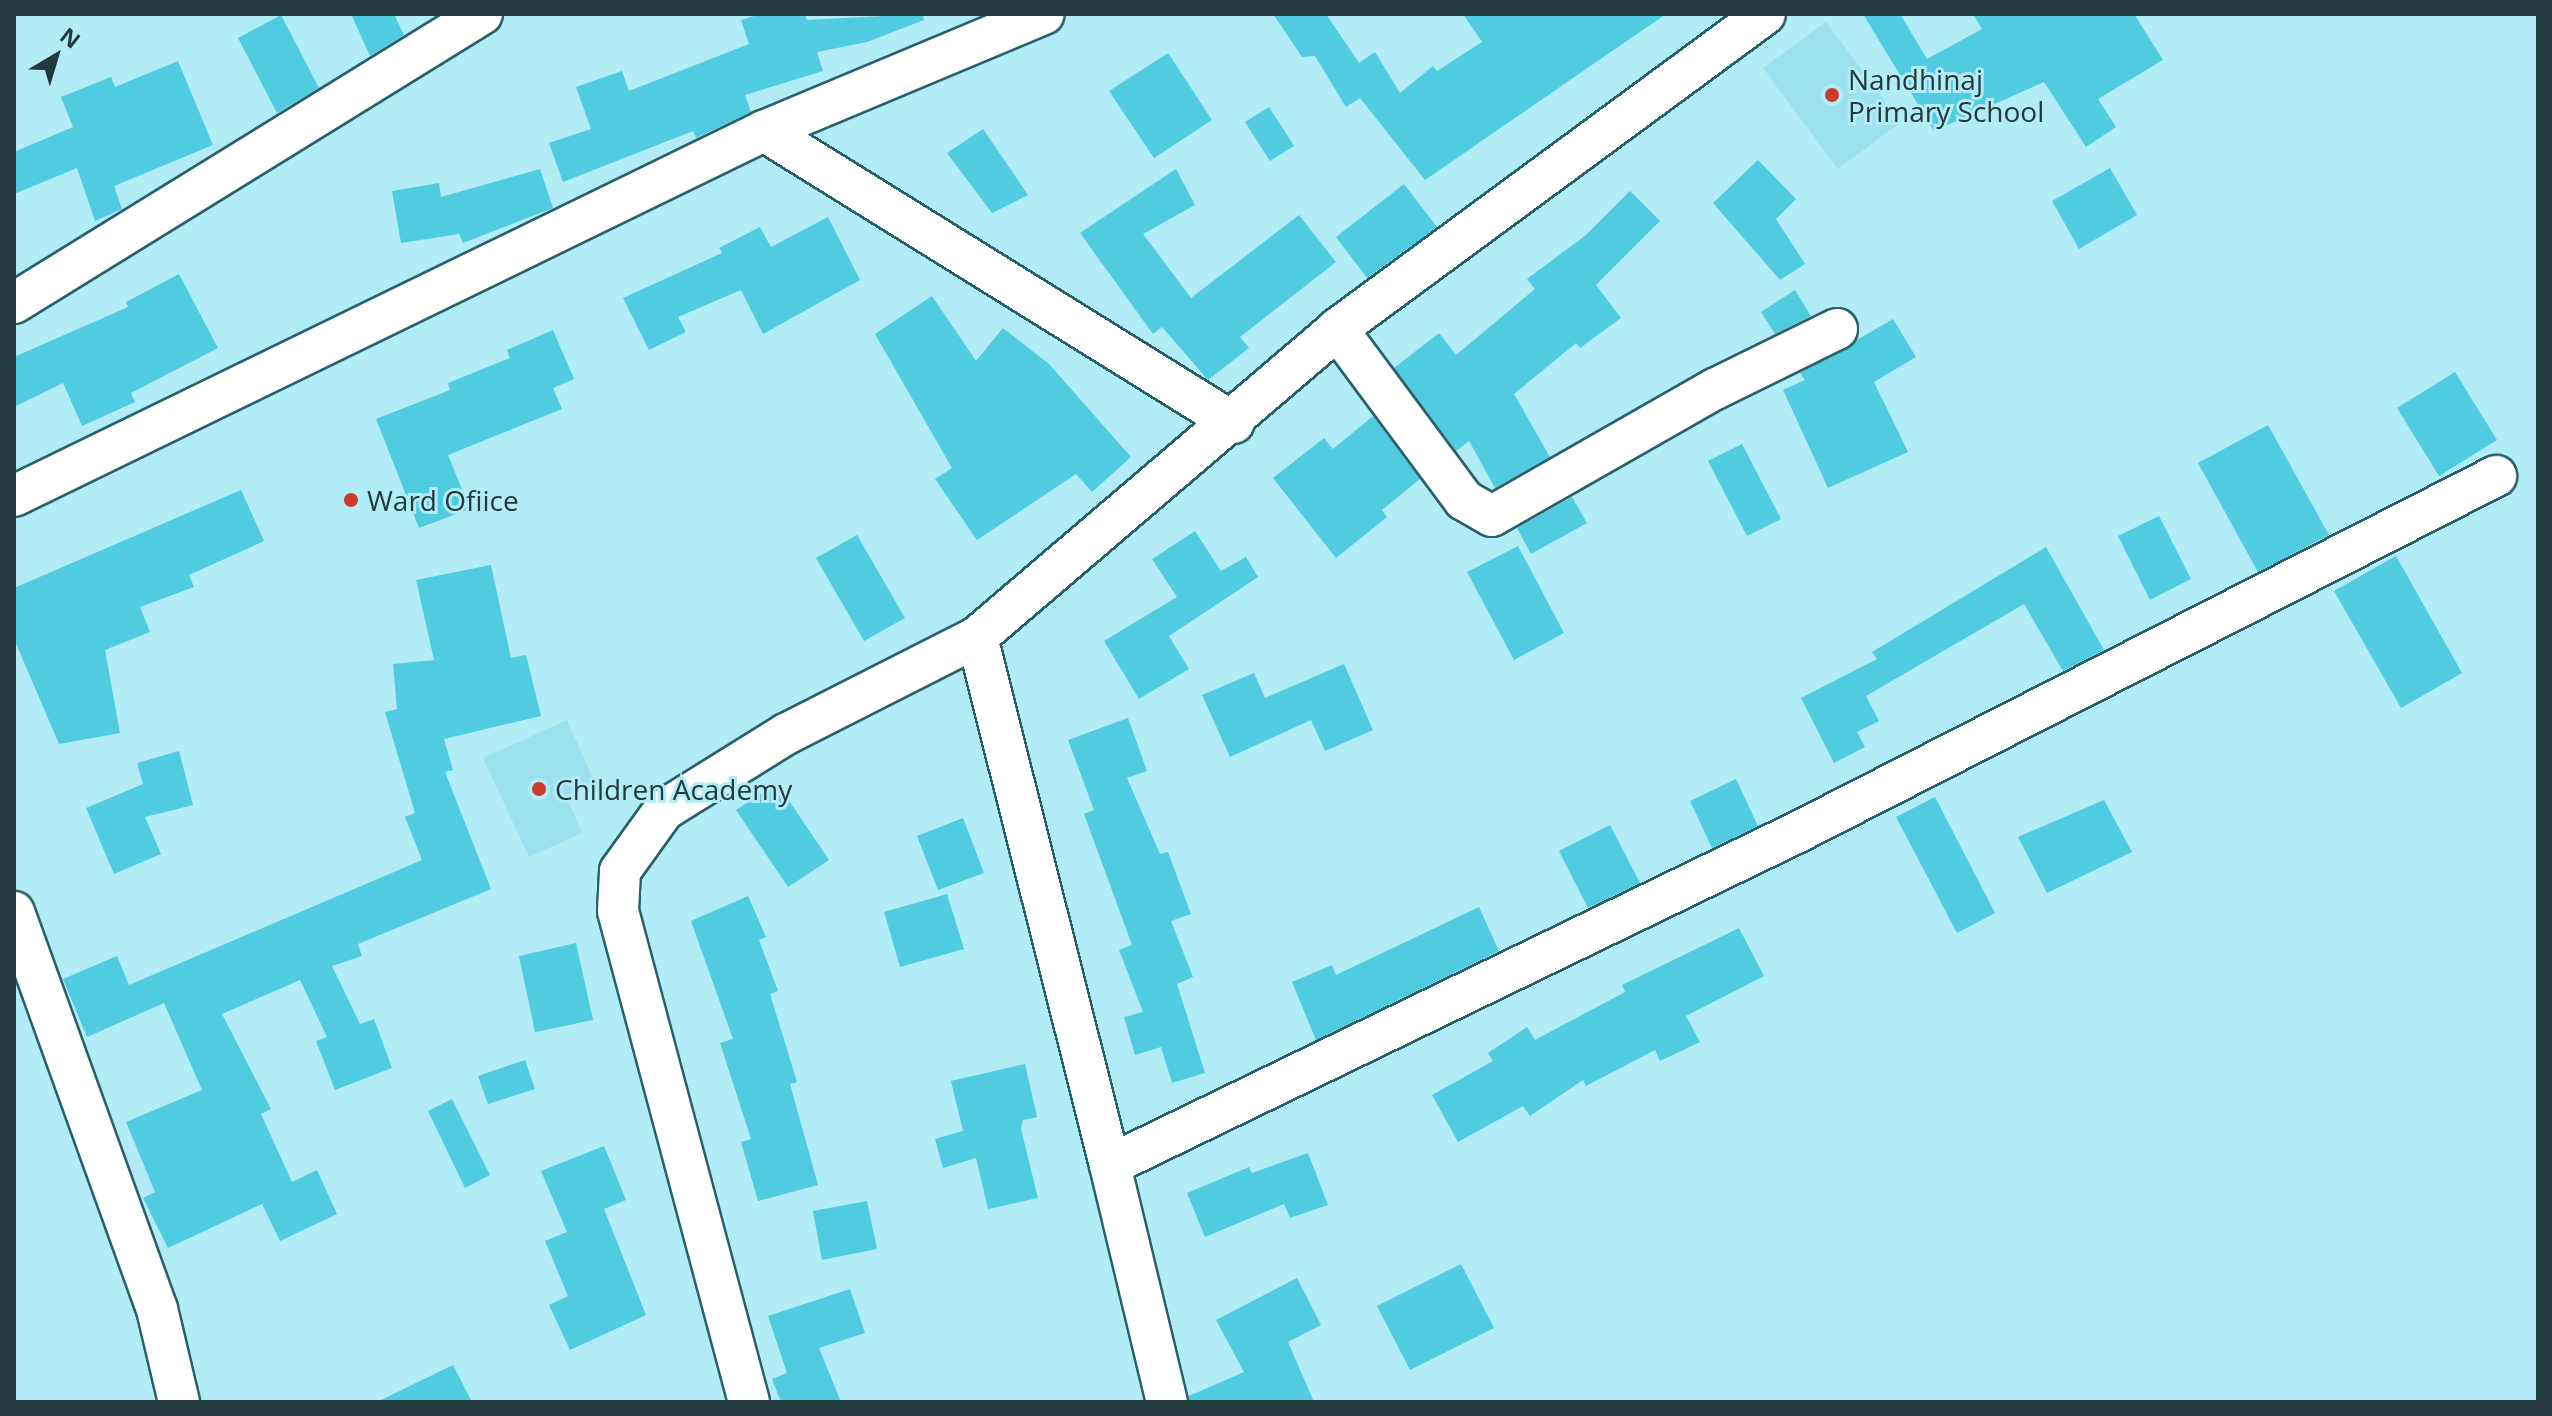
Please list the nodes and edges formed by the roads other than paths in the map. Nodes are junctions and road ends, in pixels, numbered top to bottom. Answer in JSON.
{"nodes":[{"id":1,"x":482,"y":14,"type":"edge"},
{"id":2,"x":1044,"y":14,"type":"edge"},
{"id":3,"x":1765,"y":14,"type":"edge"},
{"id":4,"x":764,"y":131,"type":"junction"},
{"id":5,"x":14,"y":303,"type":"edge"},
{"id":6,"x":1337,"y":329,"type":"junction"},
{"id":7,"x":1837,"y":329,"type":"dead end"},
{"id":8,"x":1234,"y":423,"type":"junction"},
{"id":9,"x":2496,"y":476,"type":"dead end"},
{"id":10,"x":14,"y":496,"type":"edge"},
{"id":11,"x":977,"y":637,"type":"junction"},
{"id":12,"x":14,"y":912,"type":"edge"},
{"id":13,"x":1110,"y":1165,"type":"junction"},
{"id":14,"x":179,"y":1402,"type":"edge"},
{"id":15,"x":749,"y":1402,"type":"edge"},
{"id":16,"x":1167,"y":1402,"type":"edge"}],
"edges":[{"from":1,"to":5,"type":"street"},
{"from":2,"to":4,"type":"street"},
{"from":3,"to":6,"type":"street"},
{"from":4,"to":8,"type":"street"},
{"from":4,"to":10,"type":"street"},
{"from":6,"to":7,"type":"street"},
{"from":6,"to":8,"type":"street"},
{"from":8,"to":11,"type":"street"},
{"from":9,"to":13,"type":"street"},
{"from":11,"to":13,"type":"street"},
{"from":11,"to":15,"type":"street"},
{"from":12,"to":14,"type":"street"},
{"from":13,"to":16,"type":"street"}]}
